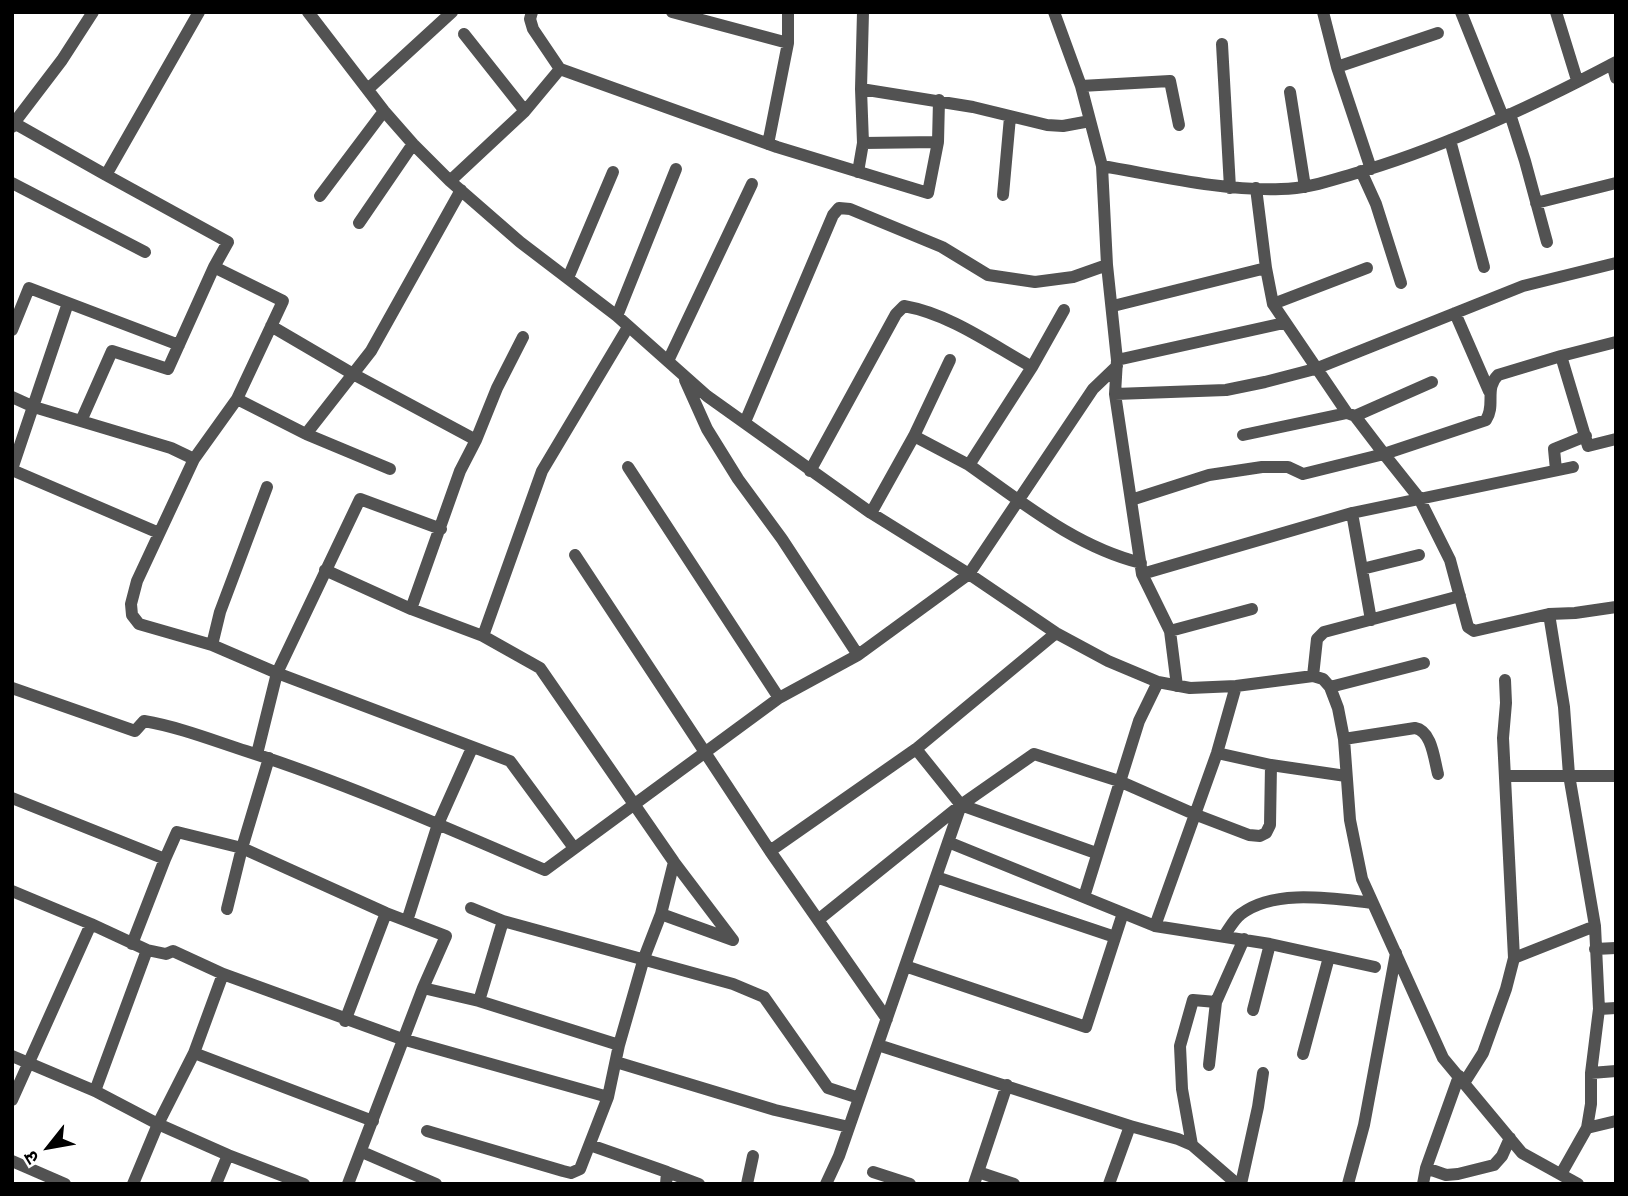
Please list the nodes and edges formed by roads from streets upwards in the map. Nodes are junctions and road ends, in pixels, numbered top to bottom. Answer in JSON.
{"nodes":[{"id":1,"x":93,"y":12,"type":"edge"},
{"id":2,"x":199,"y":12,"type":"edge"},
{"id":3,"x":308,"y":12,"type":"edge"},
{"id":4,"x":452,"y":12,"type":"edge"},
{"id":5,"x":532,"y":12,"type":"edge"},
{"id":6,"x":672,"y":12,"type":"edge"},
{"id":7,"x":788,"y":12,"type":"edge"},
{"id":8,"x":863,"y":12,"type":"edge"},
{"id":9,"x":1322,"y":12,"type":"edge"},
{"id":10,"x":1461,"y":12,"type":"edge"},
{"id":11,"x":1556,"y":12,"type":"edge"},
{"id":12,"x":1055,"y":13,"type":"edge"},
{"id":13,"x":1438,"y":33,"type":"dead end"},
{"id":14,"x":464,"y":34,"type":"dead end"},
{"id":15,"x":788,"y":43,"type":"junction"},
{"id":16,"x":1222,"y":44,"type":"dead end"},
{"id":17,"x":1614,"y":63,"type":"edge"},
{"id":18,"x":1337,"y":67,"type":"junction"},
{"id":19,"x":560,"y":69,"type":"junction"},
{"id":20,"x":1616,"y":79,"type":"edge"},
{"id":21,"x":1577,"y":80,"type":"junction"},
{"id":22,"x":1081,"y":86,"type":"junction"},
{"id":23,"x":368,"y":89,"type":"junction"},
{"id":24,"x":861,"y":89,"type":"junction"},
{"id":25,"x":1290,"y":92,"type":"dead end"},
{"id":26,"x":939,"y":100,"type":"junction"},
{"id":27,"x":384,"y":111,"type":"junction"},
{"id":28,"x":525,"y":111,"type":"junction"},
{"id":29,"x":1506,"y":115,"type":"junction"},
{"id":30,"x":1010,"y":117,"type":"junction"},
{"id":31,"x":1090,"y":121,"type":"junction"},
{"id":32,"x":13,"y":125,"type":"edge"},
{"id":33,"x":1179,"y":125,"type":"dead end"},
{"id":34,"x":1450,"y":140,"type":"junction"},
{"id":35,"x":938,"y":142,"type":"junction"},
{"id":36,"x":863,"y":143,"type":"junction"},
{"id":37,"x":412,"y":144,"type":"junction"},
{"id":38,"x":768,"y":144,"type":"junction"},
{"id":39,"x":1102,"y":166,"type":"junction"},
{"id":40,"x":676,"y":169,"type":"dead end"},
{"id":41,"x":1366,"y":170,"type":"junction"},
{"id":42,"x":613,"y":172,"type":"dead end"},
{"id":43,"x":858,"y":172,"type":"junction"},
{"id":44,"x":106,"y":175,"type":"junction"},
{"id":45,"x":12,"y":183,"type":"edge"},
{"id":46,"x":1616,"y":183,"type":"edge"},
{"id":47,"x":752,"y":184,"type":"dead end"},
{"id":48,"x":456,"y":186,"type":"junction"},
{"id":49,"x":1305,"y":187,"type":"junction"},
{"id":50,"x":1230,"y":188,"type":"junction"},
{"id":51,"x":1256,"y":188,"type":"junction"},
{"id":52,"x":1003,"y":195,"type":"dead end"},
{"id":53,"x":320,"y":197,"type":"dead end"},
{"id":54,"x":1536,"y":203,"type":"junction"},
{"id":55,"x":359,"y":223,"type":"dead end"},
{"id":56,"x":1547,"y":242,"type":"dead end"},
{"id":57,"x":145,"y":252,"type":"dead end"},
{"id":58,"x":1616,"y":263,"type":"edge"},
{"id":59,"x":1107,"y":265,"type":"junction"},
{"id":60,"x":215,"y":267,"type":"junction"},
{"id":61,"x":1484,"y":267,"type":"dead end"},
{"id":62,"x":1266,"y":268,"type":"junction"},
{"id":63,"x":1367,"y":268,"type":"dead end"},
{"id":64,"x":568,"y":278,"type":"junction"},
{"id":65,"x":1401,"y":283,"type":"dead end"},
{"id":66,"x":68,"y":303,"type":"junction"},
{"id":67,"x":1273,"y":304,"type":"junction"},
{"id":68,"x":1113,"y":306,"type":"junction"},
{"id":69,"x":1064,"y":310,"type":"dead end"},
{"id":70,"x":1455,"y":313,"type":"junction"},
{"id":71,"x":617,"y":316,"type":"junction"},
{"id":72,"x":1284,"y":323,"type":"junction"},
{"id":73,"x":271,"y":326,"type":"junction"},
{"id":74,"x":628,"y":327,"type":"junction"},
{"id":75,"x":12,"y":330,"type":"edge"},
{"id":76,"x":523,"y":337,"type":"dead end"},
{"id":77,"x":1616,"y":342,"type":"edge"},
{"id":78,"x":179,"y":345,"type":"junction"},
{"id":79,"x":1561,"y":356,"type":"junction"},
{"id":80,"x":950,"y":360,"type":"dead end"},
{"id":81,"x":668,"y":361,"type":"junction"},
{"id":82,"x":1117,"y":363,"type":"junction"},
{"id":83,"x":1032,"y":367,"type":"junction"},
{"id":84,"x":1315,"y":369,"type":"junction"},
{"id":85,"x":353,"y":374,"type":"junction"},
{"id":86,"x":682,"y":374,"type":"junction"},
{"id":87,"x":1432,"y":382,"type":"dead end"},
{"id":88,"x":1489,"y":392,"type":"junction"},
{"id":89,"x":1115,"y":394,"type":"junction"},
{"id":90,"x":12,"y":397,"type":"edge"},
{"id":91,"x":237,"y":399,"type":"junction"},
{"id":92,"x":34,"y":407,"type":"junction"},
{"id":93,"x":1351,"y":415,"type":"junction"},
{"id":94,"x":81,"y":421,"type":"junction"},
{"id":95,"x":745,"y":422,"type":"junction"},
{"id":96,"x":306,"y":434,"type":"junction"},
{"id":97,"x":1243,"y":435,"type":"dead end"},
{"id":98,"x":914,"y":436,"type":"junction"},
{"id":99,"x":1586,"y":436,"type":"junction"},
{"id":100,"x":1616,"y":439,"type":"edge"},
{"id":101,"x":476,"y":440,"type":"junction"},
{"id":102,"x":1384,"y":454,"type":"junction"},
{"id":103,"x":194,"y":459,"type":"junction"},
{"id":104,"x":969,"y":465,"type":"junction"},
{"id":105,"x":628,"y":467,"type":"dead end"},
{"id":106,"x":1573,"y":467,"type":"dead end"},
{"id":107,"x":390,"y":469,"type":"dead end"},
{"id":108,"x":12,"y":470,"type":"edge"},
{"id":109,"x":1556,"y":470,"type":"junction"},
{"id":110,"x":810,"y":471,"type":"junction"},
{"id":111,"x":267,"y":487,"type":"dead end"},
{"id":112,"x":1419,"y":498,"type":"junction"},
{"id":113,"x":1131,"y":500,"type":"junction"},
{"id":114,"x":1020,"y":501,"type":"junction"},
{"id":115,"x":871,"y":513,"type":"junction"},
{"id":116,"x":1352,"y":513,"type":"junction"},
{"id":117,"x":441,"y":529,"type":"junction"},
{"id":118,"x":159,"y":533,"type":"junction"},
{"id":119,"x":575,"y":555,"type":"dead end"},
{"id":120,"x":1419,"y":555,"type":"dead end"},
{"id":121,"x":1142,"y":569,"type":"junction"},
{"id":122,"x":1362,"y":569,"type":"junction"},
{"id":123,"x":325,"y":570,"type":"junction"},
{"id":124,"x":969,"y":574,"type":"junction"},
{"id":125,"x":1460,"y":596,"type":"junction"},
{"id":126,"x":1616,"y":607,"type":"edge"},
{"id":127,"x":411,"y":609,"type":"junction"},
{"id":128,"x":1252,"y":609,"type":"dead end"},
{"id":129,"x":1549,"y":614,"type":"junction"},
{"id":130,"x":1371,"y":620,"type":"junction"},
{"id":131,"x":1170,"y":631,"type":"junction"},
{"id":132,"x":1056,"y":633,"type":"junction"},
{"id":133,"x":483,"y":636,"type":"junction"},
{"id":134,"x":212,"y":645,"type":"junction"},
{"id":135,"x":858,"y":655,"type":"junction"},
{"id":136,"x":1424,"y":663,"type":"dead end"},
{"id":137,"x":277,"y":673,"type":"junction"},
{"id":138,"x":1312,"y":676,"type":"junction"},
{"id":139,"x":1504,"y":680,"type":"dead end"},
{"id":140,"x":1158,"y":682,"type":"junction"},
{"id":141,"x":1177,"y":686,"type":"junction"},
{"id":142,"x":1236,"y":686,"type":"junction"},
{"id":143,"x":1330,"y":687,"type":"junction"},
{"id":144,"x":12,"y":688,"type":"edge"},
{"id":145,"x":779,"y":698,"type":"junction"},
{"id":146,"x":1344,"y":739,"type":"junction"},
{"id":147,"x":472,"y":748,"type":"junction"},
{"id":148,"x":916,"y":749,"type":"junction"},
{"id":149,"x":706,"y":752,"type":"junction"},
{"id":150,"x":1217,"y":753,"type":"junction"},
{"id":151,"x":263,"y":756,"type":"junction"},
{"id":152,"x":1271,"y":765,"type":"junction"},
{"id":153,"x":1438,"y":774,"type":"dead end"},
{"id":154,"x":1569,"y":775,"type":"junction"},
{"id":155,"x":1346,"y":776,"type":"junction"},
{"id":156,"x":1505,"y":776,"type":"junction"},
{"id":157,"x":1616,"y":776,"type":"edge"},
{"id":158,"x":1119,"y":781,"type":"junction"},
{"id":159,"x":12,"y":798,"type":"edge"},
{"id":160,"x":961,"y":805,"type":"junction"},
{"id":161,"x":635,"y":806,"type":"junction"},
{"id":162,"x":1194,"y":814,"type":"junction"},
{"id":163,"x":438,"y":824,"type":"junction"},
{"id":164,"x":948,"y":842,"type":"junction"},
{"id":165,"x":242,"y":848,"type":"junction"},
{"id":166,"x":574,"y":848,"type":"junction"},
{"id":167,"x":770,"y":851,"type":"junction"},
{"id":168,"x":1096,"y":853,"type":"junction"},
{"id":169,"x":164,"y":859,"type":"junction"},
{"id":170,"x":674,"y":862,"type":"junction"},
{"id":171,"x":936,"y":877,"type":"junction"},
{"id":172,"x":12,"y":891,"type":"edge"},
{"id":173,"x":1084,"y":897,"type":"junction"},
{"id":174,"x":1373,"y":904,"type":"junction"},
{"id":175,"x":471,"y":908,"type":"dead end"},
{"id":176,"x":227,"y":909,"type":"dead end"},
{"id":177,"x":386,"y":913,"type":"junction"},
{"id":178,"x":1123,"y":913,"type":"junction"},
{"id":179,"x":661,"y":914,"type":"junction"},
{"id":180,"x":818,"y":920,"type":"junction"},
{"id":181,"x":407,"y":921,"type":"junction"},
{"id":182,"x":503,"y":921,"type":"junction"},
{"id":183,"x":91,"y":924,"type":"junction"},
{"id":184,"x":1155,"y":926,"type":"junction"},
{"id":185,"x":1595,"y":926,"type":"junction"},
{"id":186,"x":1224,"y":936,"type":"junction"},
{"id":187,"x":1115,"y":937,"type":"junction"},
{"id":188,"x":1244,"y":939,"type":"junction"},
{"id":189,"x":132,"y":944,"type":"junction"},
{"id":190,"x":1270,"y":944,"type":"junction"},
{"id":191,"x":1616,"y":948,"type":"edge"},
{"id":192,"x":1595,"y":949,"type":"junction"},
{"id":193,"x":147,"y":950,"type":"junction"},
{"id":194,"x":1396,"y":953,"type":"junction"},
{"id":195,"x":1329,"y":957,"type":"junction"},
{"id":196,"x":643,"y":958,"type":"junction"},
{"id":197,"x":1514,"y":958,"type":"junction"},
{"id":198,"x":905,"y":967,"type":"junction"},
{"id":199,"x":1375,"y":967,"type":"dead end"},
{"id":200,"x":223,"y":974,"type":"junction"},
{"id":201,"x":423,"y":988,"type":"junction"},
{"id":202,"x":479,"y":1001,"type":"junction"},
{"id":203,"x":1216,"y":1002,"type":"junction"},
{"id":204,"x":1616,"y":1008,"type":"edge"},
{"id":205,"x":1599,"y":1009,"type":"junction"},
{"id":206,"x":1253,"y":1010,"type":"dead end"},
{"id":207,"x":887,"y":1019,"type":"junction"},
{"id":208,"x":345,"y":1021,"type":"junction"},
{"id":209,"x":402,"y":1040,"type":"junction"},
{"id":210,"x":619,"y":1045,"type":"junction"},
{"id":211,"x":878,"y":1045,"type":"junction"},
{"id":212,"x":194,"y":1053,"type":"junction"},
{"id":213,"x":1303,"y":1054,"type":"dead end"},
{"id":214,"x":12,"y":1056,"type":"edge"},
{"id":215,"x":616,"y":1062,"type":"junction"},
{"id":216,"x":27,"y":1064,"type":"junction"},
{"id":217,"x":1209,"y":1065,"type":"dead end"},
{"id":218,"x":1616,"y":1071,"type":"edge"},
{"id":219,"x":1263,"y":1073,"type":"dead end"},
{"id":220,"x":1591,"y":1073,"type":"junction"},
{"id":221,"x":1461,"y":1080,"type":"junction"},
{"id":222,"x":1007,"y":1086,"type":"junction"},
{"id":223,"x":95,"y":1091,"type":"junction"},
{"id":224,"x":608,"y":1097,"type":"junction"},
{"id":225,"x":859,"y":1098,"type":"junction"},
{"id":226,"x":12,"y":1100,"type":"edge"},
{"id":227,"x":373,"y":1121,"type":"junction"},
{"id":228,"x":1616,"y":1121,"type":"edge"},
{"id":229,"x":158,"y":1124,"type":"junction"},
{"id":230,"x":1130,"y":1126,"type":"junction"},
{"id":231,"x":849,"y":1127,"type":"junction"},
{"id":232,"x":1587,"y":1128,"type":"junction"},
{"id":233,"x":427,"y":1131,"type":"dead end"},
{"id":234,"x":1510,"y":1138,"type":"junction"},
{"id":235,"x":1192,"y":1145,"type":"junction"},
{"id":236,"x":590,"y":1146,"type":"junction"},
{"id":237,"x":362,"y":1152,"type":"junction"},
{"id":238,"x":228,"y":1155,"type":"junction"},
{"id":239,"x":753,"y":1156,"type":"dead end"},
{"id":240,"x":12,"y":1161,"type":"edge"},
{"id":241,"x":1426,"y":1168,"type":"junction"},
{"id":242,"x":873,"y":1172,"type":"dead end"},
{"id":243,"x":666,"y":1178,"type":"edge"},
{"id":244,"x":976,"y":1178,"type":"edge"},
{"id":245,"x":1571,"y":1181,"type":"edge"},
{"id":246,"x":65,"y":1184,"type":"edge"},
{"id":247,"x":133,"y":1184,"type":"edge"},
{"id":248,"x":216,"y":1184,"type":"edge"},
{"id":249,"x":304,"y":1184,"type":"edge"},
{"id":250,"x":348,"y":1184,"type":"edge"},
{"id":251,"x":436,"y":1184,"type":"edge"},
{"id":252,"x":699,"y":1184,"type":"edge"},
{"id":253,"x":747,"y":1184,"type":"edge"},
{"id":254,"x":826,"y":1184,"type":"edge"},
{"id":255,"x":910,"y":1184,"type":"edge"},
{"id":256,"x":1014,"y":1184,"type":"edge"},
{"id":257,"x":1109,"y":1184,"type":"edge"},
{"id":258,"x":1239,"y":1184,"type":"edge"},
{"id":259,"x":1348,"y":1184,"type":"edge"},
{"id":260,"x":1423,"y":1184,"type":"edge"}],
"edges":[{"from":1,"to":32,"type":"street"},
{"from":2,"to":44,"type":"street"},
{"from":3,"to":23,"type":"street"},
{"from":4,"to":23,"type":"street"},
{"from":5,"to":19,"type":"street"},
{"from":6,"to":15,"type":"street"},
{"from":7,"to":15,"type":"street"},
{"from":8,"to":24,"type":"street"},
{"from":9,"to":18,"type":"street"},
{"from":10,"to":29,"type":"street"},
{"from":11,"to":21,"type":"street"},
{"from":12,"to":22,"type":"street"},
{"from":13,"to":18,"type":"street"},
{"from":14,"to":28,"type":"street"},
{"from":15,"to":38,"type":"street"},
{"from":16,"to":50,"type":"street"},
{"from":17,"to":20,"type":"street"},
{"from":17,"to":21,"type":"street"},
{"from":18,"to":41,"type":"street"},
{"from":19,"to":28,"type":"street"},
{"from":19,"to":38,"type":"street"},
{"from":21,"to":29,"type":"street"},
{"from":22,"to":31,"type":"street"},
{"from":22,"to":33,"type":"street"},
{"from":23,"to":27,"type":"street"},
{"from":24,"to":26,"type":"street"},
{"from":24,"to":36,"type":"street"},
{"from":25,"to":49,"type":"street"},
{"from":26,"to":30,"type":"street"},
{"from":26,"to":35,"type":"street"},
{"from":27,"to":37,"type":"street"},
{"from":27,"to":53,"type":"street"},
{"from":28,"to":48,"type":"street"},
{"from":29,"to":34,"type":"street"},
{"from":29,"to":54,"type":"street"},
{"from":30,"to":31,"type":"street"},
{"from":30,"to":52,"type":"street"},
{"from":31,"to":39,"type":"street"},
{"from":32,"to":44,"type":"street"},
{"from":34,"to":41,"type":"street"},
{"from":34,"to":61,"type":"street"},
{"from":35,"to":36,"type":"street"},
{"from":35,"to":43,"type":"street"},
{"from":36,"to":43,"type":"street"},
{"from":37,"to":48,"type":"street"},
{"from":37,"to":55,"type":"street"},
{"from":38,"to":43,"type":"street"},
{"from":39,"to":50,"type":"street"},
{"from":39,"to":59,"type":"street"},
{"from":40,"to":71,"type":"street"},
{"from":41,"to":49,"type":"street"},
{"from":41,"to":65,"type":"street"},
{"from":42,"to":64,"type":"street"},
{"from":44,"to":60,"type":"street"},
{"from":45,"to":57,"type":"street"},
{"from":46,"to":54,"type":"street"},
{"from":47,"to":81,"type":"street"},
{"from":48,"to":64,"type":"street"},
{"from":48,"to":85,"type":"street"},
{"from":49,"to":51,"type":"street"},
{"from":50,"to":51,"type":"street"},
{"from":51,"to":62,"type":"street"},
{"from":54,"to":56,"type":"street"},
{"from":58,"to":70,"type":"street"},
{"from":59,"to":68,"type":"street"},
{"from":59,"to":95,"type":"street"},
{"from":60,"to":73,"type":"street"},
{"from":60,"to":78,"type":"street"},
{"from":62,"to":67,"type":"street"},
{"from":62,"to":68,"type":"street"},
{"from":63,"to":67,"type":"street"},
{"from":64,"to":71,"type":"street"},
{"from":66,"to":75,"type":"street"},
{"from":66,"to":78,"type":"street"},
{"from":66,"to":92,"type":"street"},
{"from":67,"to":72,"type":"street"},
{"from":68,"to":82,"type":"street"},
{"from":69,"to":83,"type":"street"},
{"from":70,"to":84,"type":"street"},
{"from":70,"to":88,"type":"street"},
{"from":71,"to":74,"type":"street"},
{"from":72,"to":82,"type":"street"},
{"from":72,"to":84,"type":"street"},
{"from":73,"to":85,"type":"street"},
{"from":73,"to":91,"type":"street"},
{"from":74,"to":81,"type":"street"},
{"from":74,"to":133,"type":"street"},
{"from":76,"to":101,"type":"street"},
{"from":77,"to":79,"type":"street"},
{"from":78,"to":94,"type":"street"},
{"from":79,"to":88,"type":"street"},
{"from":79,"to":99,"type":"street"},
{"from":80,"to":98,"type":"street"},
{"from":81,"to":86,"type":"street"},
{"from":82,"to":89,"type":"street"},
{"from":82,"to":114,"type":"street"},
{"from":83,"to":104,"type":"street"},
{"from":83,"to":110,"type":"street"},
{"from":84,"to":89,"type":"street"},
{"from":84,"to":93,"type":"street"},
{"from":85,"to":96,"type":"street"},
{"from":85,"to":101,"type":"street"},
{"from":86,"to":95,"type":"street"},
{"from":86,"to":135,"type":"street"},
{"from":87,"to":93,"type":"street"},
{"from":88,"to":102,"type":"street"},
{"from":89,"to":113,"type":"street"},
{"from":90,"to":92,"type":"street"},
{"from":91,"to":96,"type":"street"},
{"from":91,"to":103,"type":"street"},
{"from":92,"to":94,"type":"street"},
{"from":92,"to":108,"type":"street"},
{"from":93,"to":97,"type":"street"},
{"from":93,"to":102,"type":"street"},
{"from":94,"to":103,"type":"street"},
{"from":95,"to":110,"type":"street"},
{"from":96,"to":107,"type":"street"},
{"from":98,"to":104,"type":"street"},
{"from":98,"to":115,"type":"street"},
{"from":99,"to":100,"type":"street"},
{"from":99,"to":109,"type":"street"},
{"from":101,"to":117,"type":"street"},
{"from":102,"to":112,"type":"street"},
{"from":102,"to":113,"type":"street"},
{"from":103,"to":118,"type":"street"},
{"from":104,"to":114,"type":"street"},
{"from":105,"to":145,"type":"street"},
{"from":106,"to":109,"type":"street"},
{"from":108,"to":118,"type":"street"},
{"from":109,"to":112,"type":"street"},
{"from":110,"to":115,"type":"street"},
{"from":111,"to":134,"type":"street"},
{"from":112,"to":116,"type":"street"},
{"from":112,"to":125,"type":"street"},
{"from":113,"to":121,"type":"street"},
{"from":114,"to":121,"type":"street"},
{"from":114,"to":124,"type":"street"},
{"from":115,"to":124,"type":"street"},
{"from":116,"to":121,"type":"street"},
{"from":116,"to":122,"type":"street"},
{"from":117,"to":123,"type":"street"},
{"from":117,"to":127,"type":"street"},
{"from":118,"to":134,"type":"street"},
{"from":119,"to":149,"type":"street"},
{"from":120,"to":122,"type":"street"},
{"from":121,"to":131,"type":"street"},
{"from":122,"to":130,"type":"street"},
{"from":123,"to":127,"type":"street"},
{"from":123,"to":137,"type":"street"},
{"from":124,"to":132,"type":"street"},
{"from":124,"to":135,"type":"street"},
{"from":125,"to":129,"type":"street"},
{"from":125,"to":130,"type":"street"},
{"from":126,"to":129,"type":"street"},
{"from":127,"to":133,"type":"street"},
{"from":128,"to":131,"type":"street"},
{"from":129,"to":154,"type":"street"},
{"from":130,"to":138,"type":"street"},
{"from":131,"to":141,"type":"street"},
{"from":132,"to":140,"type":"street"},
{"from":132,"to":148,"type":"street"},
{"from":133,"to":161,"type":"street"},
{"from":134,"to":137,"type":"street"},
{"from":135,"to":145,"type":"street"},
{"from":136,"to":143,"type":"street"},
{"from":137,"to":147,"type":"street"},
{"from":137,"to":151,"type":"street"},
{"from":138,"to":142,"type":"street"},
{"from":138,"to":143,"type":"street"},
{"from":139,"to":156,"type":"street"},
{"from":140,"to":141,"type":"street"},
{"from":140,"to":158,"type":"street"},
{"from":141,"to":142,"type":"street"},
{"from":142,"to":150,"type":"street"},
{"from":143,"to":146,"type":"street"},
{"from":144,"to":151,"type":"street"},
{"from":145,"to":149,"type":"street"},
{"from":146,"to":153,"type":"street"},
{"from":146,"to":155,"type":"street"},
{"from":147,"to":163,"type":"street"},
{"from":147,"to":166,"type":"street"},
{"from":148,"to":160,"type":"street"},
{"from":148,"to":167,"type":"street"},
{"from":149,"to":161,"type":"street"},
{"from":149,"to":167,"type":"street"},
{"from":150,"to":152,"type":"street"},
{"from":150,"to":162,"type":"street"},
{"from":151,"to":163,"type":"street"},
{"from":151,"to":165,"type":"street"},
{"from":152,"to":155,"type":"street"},
{"from":152,"to":162,"type":"street"},
{"from":154,"to":156,"type":"street"},
{"from":154,"to":157,"type":"street"},
{"from":154,"to":185,"type":"street"},
{"from":155,"to":174,"type":"street"},
{"from":156,"to":197,"type":"street"},
{"from":158,"to":160,"type":"street"},
{"from":158,"to":162,"type":"street"},
{"from":158,"to":168,"type":"street"},
{"from":159,"to":169,"type":"street"},
{"from":160,"to":164,"type":"street"},
{"from":160,"to":168,"type":"street"},
{"from":160,"to":180,"type":"street"},
{"from":161,"to":166,"type":"street"},
{"from":161,"to":170,"type":"street"},
{"from":162,"to":184,"type":"street"},
{"from":163,"to":166,"type":"street"},
{"from":163,"to":181,"type":"street"},
{"from":164,"to":171,"type":"street"},
{"from":164,"to":173,"type":"street"},
{"from":165,"to":169,"type":"street"},
{"from":165,"to":176,"type":"street"},
{"from":165,"to":177,"type":"street"},
{"from":167,"to":180,"type":"street"},
{"from":168,"to":173,"type":"street"},
{"from":169,"to":189,"type":"street"},
{"from":170,"to":179,"type":"street"},
{"from":170,"to":179,"type":"street"},
{"from":171,"to":187,"type":"street"},
{"from":171,"to":198,"type":"street"},
{"from":172,"to":183,"type":"street"},
{"from":173,"to":178,"type":"street"},
{"from":174,"to":186,"type":"street"},
{"from":174,"to":194,"type":"street"},
{"from":175,"to":182,"type":"street"},
{"from":177,"to":181,"type":"street"},
{"from":177,"to":208,"type":"street"},
{"from":178,"to":184,"type":"street"},
{"from":178,"to":187,"type":"street"},
{"from":179,"to":196,"type":"street"},
{"from":180,"to":207,"type":"street"},
{"from":181,"to":201,"type":"street"},
{"from":182,"to":196,"type":"street"},
{"from":182,"to":202,"type":"street"},
{"from":183,"to":189,"type":"street"},
{"from":183,"to":216,"type":"street"},
{"from":184,"to":186,"type":"street"},
{"from":185,"to":192,"type":"street"},
{"from":185,"to":197,"type":"street"},
{"from":186,"to":188,"type":"street"},
{"from":187,"to":198,"type":"street"},
{"from":188,"to":190,"type":"street"},
{"from":188,"to":203,"type":"street"},
{"from":189,"to":193,"type":"street"},
{"from":190,"to":195,"type":"street"},
{"from":190,"to":206,"type":"street"},
{"from":191,"to":192,"type":"street"},
{"from":192,"to":205,"type":"street"},
{"from":193,"to":200,"type":"street"},
{"from":193,"to":223,"type":"street"},
{"from":194,"to":221,"type":"street"},
{"from":194,"to":259,"type":"street"},
{"from":195,"to":199,"type":"street"},
{"from":195,"to":213,"type":"street"},
{"from":196,"to":210,"type":"street"},
{"from":196,"to":225,"type":"street"},
{"from":197,"to":221,"type":"street"},
{"from":198,"to":207,"type":"street"},
{"from":200,"to":208,"type":"street"},
{"from":200,"to":212,"type":"street"},
{"from":201,"to":202,"type":"street"},
{"from":201,"to":209,"type":"street"},
{"from":202,"to":210,"type":"street"},
{"from":203,"to":217,"type":"street"},
{"from":203,"to":235,"type":"street"},
{"from":204,"to":205,"type":"street"},
{"from":205,"to":220,"type":"street"},
{"from":207,"to":211,"type":"street"},
{"from":208,"to":209,"type":"street"},
{"from":209,"to":224,"type":"street"},
{"from":209,"to":227,"type":"street"},
{"from":210,"to":215,"type":"street"},
{"from":211,"to":222,"type":"street"},
{"from":211,"to":225,"type":"street"},
{"from":212,"to":227,"type":"street"},
{"from":212,"to":229,"type":"street"},
{"from":214,"to":216,"type":"street"},
{"from":215,"to":224,"type":"street"},
{"from":215,"to":231,"type":"street"},
{"from":216,"to":223,"type":"street"},
{"from":216,"to":226,"type":"street"},
{"from":218,"to":220,"type":"street"},
{"from":219,"to":258,"type":"street"},
{"from":220,"to":232,"type":"street"},
{"from":221,"to":234,"type":"street"},
{"from":221,"to":241,"type":"street"},
{"from":222,"to":230,"type":"street"},
{"from":222,"to":244,"type":"street"},
{"from":223,"to":229,"type":"street"},
{"from":224,"to":236,"type":"street"},
{"from":225,"to":231,"type":"street"},
{"from":227,"to":237,"type":"street"},
{"from":228,"to":232,"type":"street"},
{"from":229,"to":238,"type":"street"},
{"from":229,"to":247,"type":"street"},
{"from":230,"to":235,"type":"street"},
{"from":230,"to":257,"type":"street"},
{"from":231,"to":254,"type":"street"},
{"from":232,"to":245,"type":"street"},
{"from":233,"to":236,"type":"street"},
{"from":234,"to":241,"type":"street"},
{"from":234,"to":245,"type":"street"},
{"from":235,"to":258,"type":"street"},
{"from":236,"to":243,"type":"street"},
{"from":237,"to":250,"type":"street"},
{"from":237,"to":251,"type":"street"},
{"from":238,"to":248,"type":"street"},
{"from":238,"to":249,"type":"street"},
{"from":239,"to":253,"type":"street"},
{"from":240,"to":246,"type":"street"},
{"from":241,"to":260,"type":"street"},
{"from":242,"to":255,"type":"street"},
{"from":243,"to":252,"type":"street"},
{"from":244,"to":256,"type":"street"}]}
